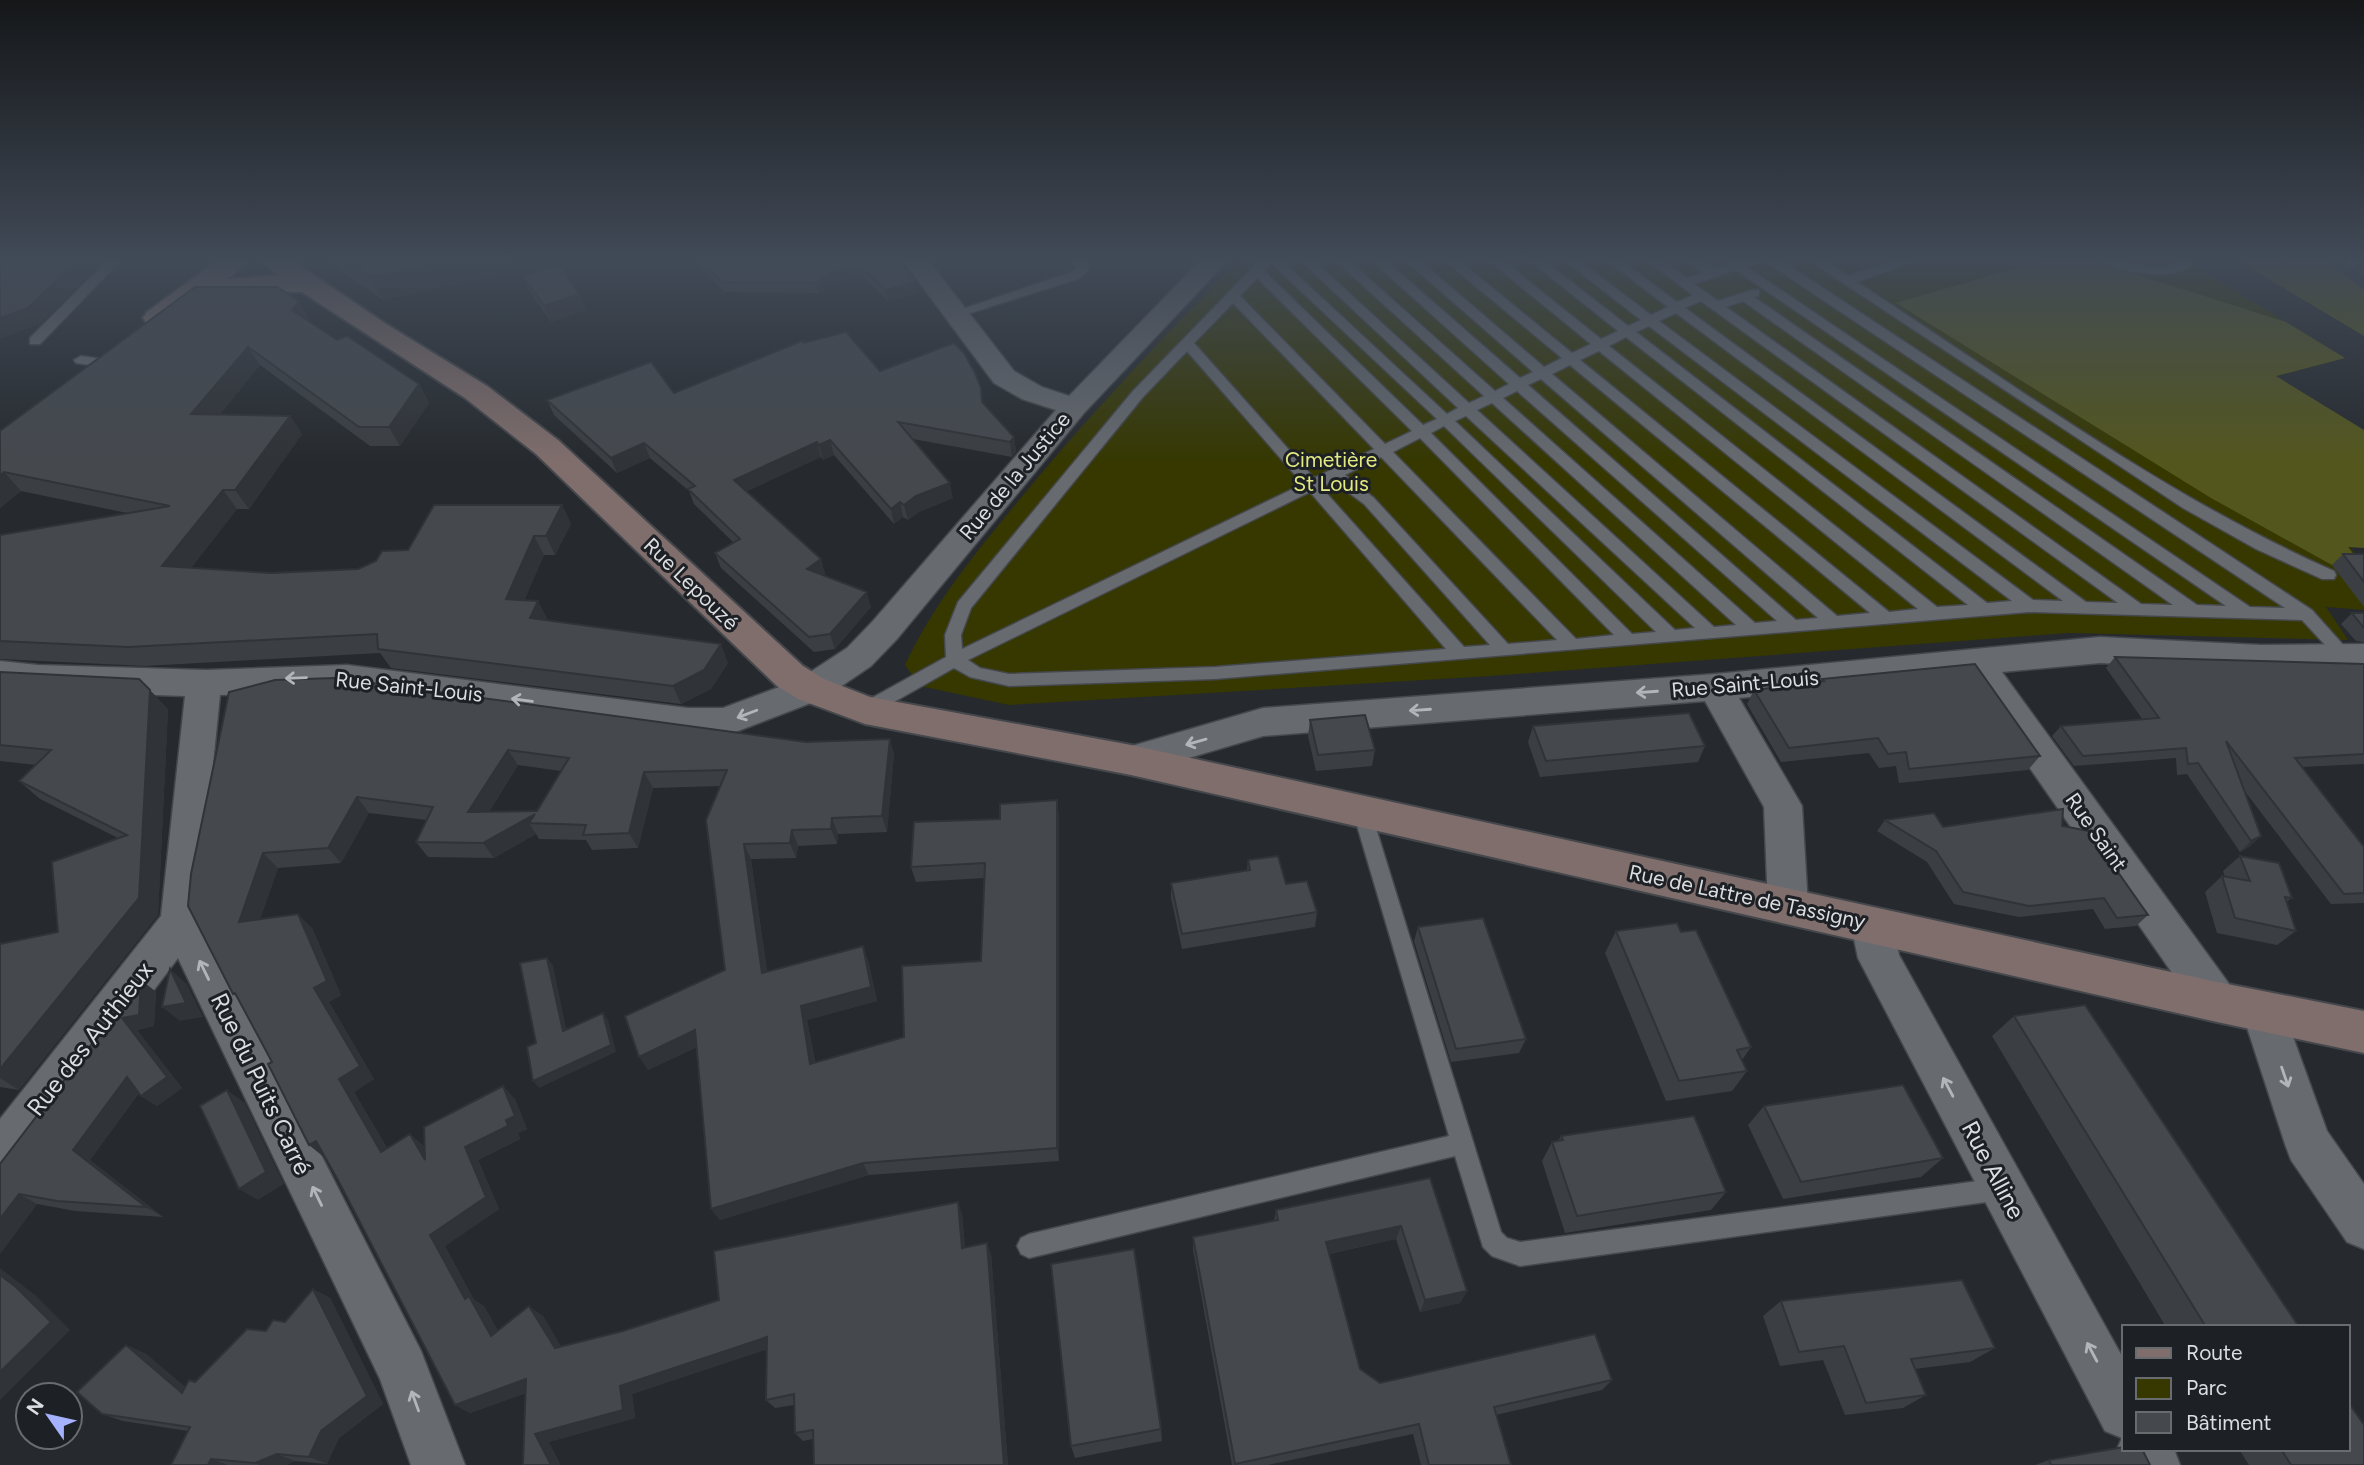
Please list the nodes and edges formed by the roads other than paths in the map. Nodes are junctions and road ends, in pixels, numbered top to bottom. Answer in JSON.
{"nodes":[{"id":1,"x":48,"y":327,"type":"edge"},
{"id":2,"x":142,"y":327,"type":"edge"},
{"id":3,"x":372,"y":327,"type":"edge"},
{"id":4,"x":965,"y":327,"type":"edge"},
{"id":5,"x":1151,"y":327,"type":"edge"},
{"id":6,"x":1204,"y":327,"type":"edge"},
{"id":7,"x":1264,"y":327,"type":"edge"},
{"id":8,"x":1322,"y":327,"type":"edge"},
{"id":9,"x":1346,"y":327,"type":"edge"},
{"id":10,"x":1379,"y":327,"type":"edge"},
{"id":11,"x":1416,"y":327,"type":"edge"},
{"id":12,"x":1454,"y":327,"type":"edge"},
{"id":13,"x":1490,"y":327,"type":"edge"},
{"id":14,"x":1532,"y":327,"type":"edge"},
{"id":15,"x":1578,"y":327,"type":"edge"},
{"id":16,"x":1622,"y":327,"type":"edge"},
{"id":17,"x":1636,"y":327,"type":"edge"},
{"id":18,"x":1660,"y":327,"type":"edge"},
{"id":19,"x":1702,"y":327,"type":"edge"},
{"id":20,"x":1746,"y":327,"type":"edge"},
{"id":21,"x":1789,"y":327,"type":"edge"},
{"id":22,"x":1828,"y":327,"type":"edge"},
{"id":23,"x":1874,"y":327,"type":"edge"},
{"id":24,"x":1918,"y":327,"type":"edge"},
{"id":25,"x":1628,"y":332,"type":"junction"},
{"id":26,"x":35,"y":341,"type":"dead end"},
{"id":27,"x":1188,"y":344,"type":"junction"},
{"id":28,"x":1600,"y":345,"type":"junction"},
{"id":29,"x":1571,"y":359,"type":"junction"},
{"id":30,"x":1543,"y":373,"type":"junction"},
{"id":31,"x":1519,"y":385,"type":"junction"},
{"id":32,"x":65,"y":386,"type":"edge"},
{"id":33,"x":1493,"y":397,"type":"junction"},
{"id":34,"x":1074,"y":407,"type":"junction"},
{"id":35,"x":1468,"y":410,"type":"junction"},
{"id":36,"x":1446,"y":420,"type":"junction"},
{"id":37,"x":1422,"y":432,"type":"junction"},
{"id":38,"x":1385,"y":450,"type":"junction"},
{"id":39,"x":1335,"y":475,"type":"junction"},
{"id":40,"x":1311,"y":486,"type":"junction"},
{"id":41,"x":2328,"y":575,"type":"dead end"},
{"id":42,"x":2029,"y":606,"type":"junction"},
{"id":43,"x":1984,"y":608,"type":"junction"},
{"id":44,"x":2083,"y":608,"type":"junction"},
{"id":45,"x":2139,"y":610,"type":"junction"},
{"id":46,"x":2194,"y":611,"type":"junction"},
{"id":47,"x":1933,"y":613,"type":"junction"},
{"id":48,"x":2247,"y":613,"type":"junction"},
{"id":49,"x":2306,"y":614,"type":"junction"},
{"id":50,"x":1885,"y":617,"type":"junction"},
{"id":51,"x":1833,"y":622,"type":"junction"},
{"id":52,"x":1793,"y":626,"type":"junction"},
{"id":53,"x":1751,"y":629,"type":"junction"},
{"id":54,"x":1710,"y":633,"type":"junction"},
{"id":55,"x":1671,"y":636,"type":"junction"},
{"id":56,"x":1628,"y":640,"type":"junction"},
{"id":57,"x":1572,"y":645,"type":"junction"},
{"id":58,"x":1504,"y":650,"type":"junction"},
{"id":59,"x":1460,"y":654,"type":"junction"},
{"id":60,"x":2355,"y":657,"type":"edge"},
{"id":61,"x":954,"y":660,"type":"junction"},
{"id":62,"x":1975,"y":661,"type":"junction"},
{"id":63,"x":0,"y":674,"type":"edge"},
{"id":64,"x":206,"y":683,"type":"junction"},
{"id":65,"x":1715,"y":687,"type":"junction"},
{"id":66,"x":811,"y":689,"type":"junction"},
{"id":67,"x":865,"y":710,"type":"junction"},
{"id":68,"x":1131,"y":760,"type":"junction"},
{"id":69,"x":1362,"y":812,"type":"junction"},
{"id":70,"x":1788,"y":906,"type":"junction"},
{"id":71,"x":180,"y":922,"type":"junction"},
{"id":72,"x":1872,"y":925,"type":"junction"},
{"id":73,"x":2217,"y":1002,"type":"junction"},
{"id":74,"x":2264,"y":1012,"type":"junction"},
{"id":75,"x":2364,"y":1032,"type":"edge"},
{"id":76,"x":1462,"y":1143,"type":"junction"},
{"id":77,"x":0,"y":1156,"type":"edge"},
{"id":78,"x":2003,"y":1189,"type":"junction"},
{"id":79,"x":2364,"y":1225,"type":"edge"},
{"id":80,"x":1029,"y":1246,"type":"dead end"},
{"id":81,"x":2122,"y":1408,"type":"edge"},
{"id":82,"x":438,"y":1465,"type":"edge"}],
"edges":[{"from":1,"to":26,"type":"lane"},
{"from":2,"to":32,"type":"main road"},
{"from":3,"to":66,"type":"main road","name":"Rue Lepouzé"},
{"from":4,"to":34,"type":"street"},
{"from":5,"to":34,"type":"street","name":"Rue de la Justice"},
{"from":6,"to":27,"type":"lane"},
{"from":7,"to":38,"type":"lane"},
{"from":8,"to":37,"type":"lane"},
{"from":9,"to":36,"type":"lane"},
{"from":10,"to":35,"type":"lane"},
{"from":11,"to":33,"type":"lane"},
{"from":12,"to":31,"type":"lane"},
{"from":13,"to":30,"type":"lane"},
{"from":14,"to":29,"type":"lane"},
{"from":15,"to":28,"type":"lane"},
{"from":16,"to":25,"type":"lane"},
{"from":17,"to":25,"type":"lane"},
{"from":18,"to":42,"type":"lane"},
{"from":19,"to":44,"type":"lane"},
{"from":20,"to":45,"type":"lane"},
{"from":21,"to":46,"type":"lane"},
{"from":22,"to":48,"type":"lane"},
{"from":23,"to":49,"type":"lane"},
{"from":24,"to":41,"type":"lane"},
{"from":25,"to":28,"type":"lane"},
{"from":25,"to":43,"type":"lane"},
{"from":27,"to":40,"type":"lane"},
{"from":27,"to":61,"type":"lane"},
{"from":28,"to":29,"type":"lane"},
{"from":28,"to":47,"type":"lane"},
{"from":29,"to":30,"type":"lane"},
{"from":29,"to":50,"type":"lane"},
{"from":30,"to":31,"type":"lane"},
{"from":30,"to":51,"type":"lane"},
{"from":31,"to":33,"type":"lane"},
{"from":31,"to":52,"type":"lane"},
{"from":33,"to":35,"type":"lane"},
{"from":33,"to":53,"type":"lane"},
{"from":34,"to":66,"type":"street","name":"Rue de la Justice"},
{"from":35,"to":36,"type":"lane"},
{"from":35,"to":54,"type":"lane"},
{"from":36,"to":37,"type":"lane"},
{"from":36,"to":55,"type":"lane"},
{"from":37,"to":38,"type":"lane"},
{"from":37,"to":56,"type":"lane"},
{"from":38,"to":39,"type":"lane"},
{"from":38,"to":57,"type":"lane"},
{"from":39,"to":40,"type":"lane"},
{"from":39,"to":58,"type":"lane"},
{"from":40,"to":59,"type":"lane"},
{"from":40,"to":61,"type":"lane"},
{"from":42,"to":43,"type":"lane"},
{"from":42,"to":44,"type":"lane"},
{"from":43,"to":47,"type":"lane"},
{"from":44,"to":45,"type":"lane"},
{"from":45,"to":46,"type":"lane"},
{"from":46,"to":48,"type":"lane"},
{"from":47,"to":50,"type":"lane"},
{"from":48,"to":49,"type":"lane"},
{"from":49,"to":60,"type":"lane"},
{"from":50,"to":51,"type":"lane"},
{"from":51,"to":52,"type":"lane"},
{"from":52,"to":53,"type":"lane"},
{"from":53,"to":54,"type":"lane"},
{"from":54,"to":55,"type":"lane"},
{"from":55,"to":56,"type":"lane"},
{"from":56,"to":57,"type":"lane"},
{"from":57,"to":58,"type":"lane"},
{"from":58,"to":59,"type":"lane"},
{"from":59,"to":61,"type":"lane"},
{"from":60,"to":62,"type":"street","name":"Rue Saint-Louis"},
{"from":61,"to":67,"type":"lane"},
{"from":62,"to":65,"type":"street","name":"Rue Saint-Louis"},
{"from":62,"to":73,"type":"street","name":"Rue Saint"},
{"from":63,"to":64,"type":"street","name":"Rue Saint-Louis"},
{"from":66,"to":64,"type":"street","name":"Rue Saint-Louis","one_way":true},
{"from":64,"to":71,"type":"street"},
{"from":65,"to":68,"type":"street","name":"Rue Saint-Louis","one_way":true},
{"from":65,"to":70,"type":"street"},
{"from":66,"to":67,"type":"main road","name":"Rue Lepouzé"},
{"from":67,"to":68,"type":"main road","name":"Rue Lepouzé"},
{"from":68,"to":69,"type":"main road","name":"Rue de Lattre de Tassigny"},
{"from":69,"to":70,"type":"main road","name":"Rue de Lattre de Tassigny"},
{"from":69,"to":76,"type":"lane"},
{"from":70,"to":72,"type":"main road","name":"Rue de Lattre de Tassigny"},
{"from":71,"to":77,"type":"street","name":"Rue des Authieux"},
{"from":82,"to":71,"type":"street","name":"Rue du Puits Carré","one_way":true},
{"from":72,"to":73,"type":"main road","name":"Rue de Lattre de Tassigny"},
{"from":78,"to":72,"type":"street","name":"Rue Alline","one_way":true},
{"from":73,"to":74,"type":"main road","name":"Rue de Lattre de Tassigny"},
{"from":74,"to":75,"type":"main road","name":"Rue de Lattre de Tassigny"},
{"from":74,"to":79,"type":"street","one_way":true},
{"from":76,"to":78,"type":"lane"},
{"from":76,"to":80,"type":"lane"},
{"from":81,"to":78,"type":"street","name":"Rue Alline","one_way":true}]}
